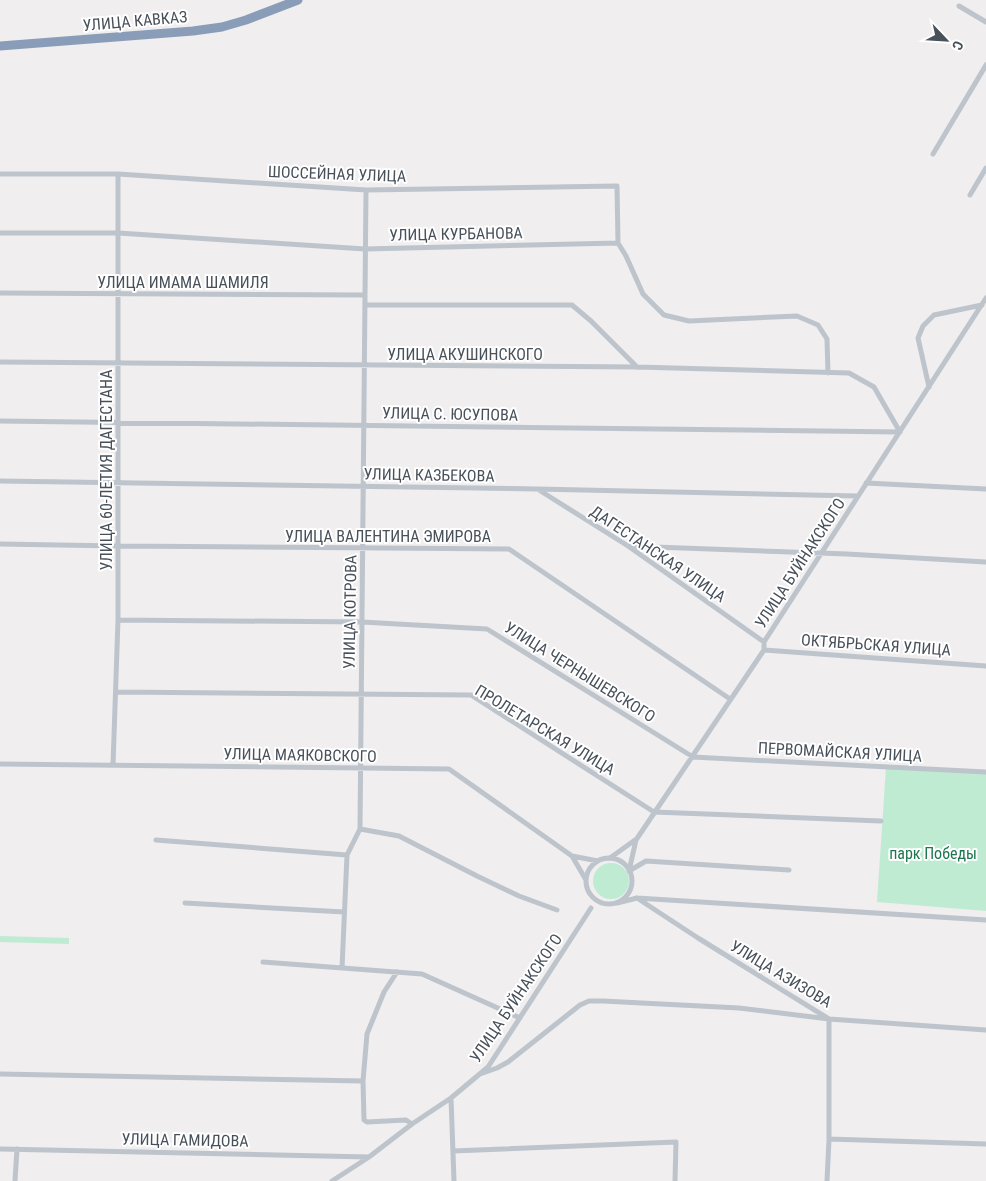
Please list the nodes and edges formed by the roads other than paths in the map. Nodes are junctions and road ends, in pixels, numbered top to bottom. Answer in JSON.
{"nodes":[{"id":1,"x":298,"y":0,"type":"edge"},
{"id":2,"x":958,"y":6,"type":"dead end"},
{"id":3,"x":986,"y":22,"type":"edge"},
{"id":4,"x":0,"y":46,"type":"edge"},
{"id":5,"x":986,"y":65,"type":"edge"},
{"id":6,"x":933,"y":154,"type":"dead end"},
{"id":7,"x":986,"y":168,"type":"edge"},
{"id":8,"x":0,"y":174,"type":"edge"},
{"id":9,"x":118,"y":174,"type":"junction"},
{"id":10,"x":366,"y":190,"type":"junction"},
{"id":11,"x":970,"y":195,"type":"dead end"},
{"id":12,"x":0,"y":233,"type":"edge"},
{"id":13,"x":118,"y":233,"type":"junction"},
{"id":14,"x":618,"y":243,"type":"junction"},
{"id":15,"x":365,"y":249,"type":"junction"},
{"id":16,"x":0,"y":293,"type":"edge"},
{"id":17,"x":118,"y":294,"type":"junction"},
{"id":18,"x":365,"y":294,"type":"junction"},
{"id":19,"x":986,"y":298,"type":"edge"},
{"id":20,"x":365,"y":305,"type":"junction"},
{"id":21,"x":982,"y":305,"type":"junction"},
{"id":22,"x":0,"y":362,"type":"edge"},
{"id":23,"x":118,"y":363,"type":"junction"},
{"id":24,"x":364,"y":366,"type":"junction"},
{"id":25,"x":637,"y":367,"type":"junction"},
{"id":26,"x":828,"y":373,"type":"junction"},
{"id":27,"x":928,"y":387,"type":"junction"},
{"id":28,"x":0,"y":421,"type":"edge"},
{"id":29,"x":118,"y":422,"type":"junction"},
{"id":30,"x":364,"y":425,"type":"junction"},
{"id":31,"x":900,"y":432,"type":"junction"},
{"id":32,"x":0,"y":481,"type":"edge"},
{"id":33,"x":118,"y":483,"type":"junction"},
{"id":34,"x":866,"y":483,"type":"junction"},
{"id":35,"x":363,"y":486,"type":"junction"},
{"id":36,"x":538,"y":489,"type":"junction"},
{"id":37,"x":986,"y":489,"type":"edge"},
{"id":38,"x":858,"y":496,"type":"junction"},
{"id":39,"x":0,"y":544,"type":"edge"},
{"id":40,"x":118,"y":546,"type":"junction"},
{"id":41,"x":628,"y":546,"type":"junction"},
{"id":42,"x":363,"y":548,"type":"junction"},
{"id":43,"x":822,"y":553,"type":"junction"},
{"id":44,"x":986,"y":562,"type":"edge"},
{"id":45,"x":118,"y":620,"type":"junction"},
{"id":46,"x":362,"y":622,"type":"junction"},
{"id":47,"x":764,"y":642,"type":"junction"},
{"id":48,"x":764,"y":650,"type":"junction"},
{"id":49,"x":986,"y":666,"type":"edge"},
{"id":50,"x":116,"y":692,"type":"junction"},
{"id":51,"x":362,"y":694,"type":"junction"},
{"id":52,"x":730,"y":699,"type":"junction"},
{"id":53,"x":693,"y":757,"type":"junction"},
{"id":54,"x":0,"y":764,"type":"edge"},
{"id":55,"x":113,"y":765,"type":"junction"},
{"id":56,"x":361,"y":768,"type":"junction"},
{"id":57,"x":986,"y":772,"type":"edge"},
{"id":58,"x":654,"y":812,"type":"junction"},
{"id":59,"x":882,"y":822,"type":"dead end"},
{"id":60,"x":360,"y":829,"type":"junction"},
{"id":61,"x":156,"y":840,"type":"dead end"},
{"id":62,"x":636,"y":840,"type":"junction"},
{"id":63,"x":347,"y":855,"type":"junction"},
{"id":64,"x":572,"y":856,"type":"junction"},
{"id":65,"x":610,"y":858,"type":"junction"},
{"id":66,"x":598,"y":861,"type":"junction"},
{"id":67,"x":789,"y":870,"type":"dead end"},
{"id":68,"x":629,"y":871,"type":"junction"},
{"id":69,"x":586,"y":880,"type":"junction"},
{"id":70,"x":632,"y":884,"type":"junction"},
{"id":71,"x":590,"y":894,"type":"junction"},
{"id":72,"x":637,"y":898,"type":"junction"},
{"id":73,"x":185,"y":903,"type":"dead end"},
{"id":74,"x":617,"y":903,"type":"junction"},
{"id":75,"x":610,"y":904,"type":"junction"},
{"id":76,"x":591,"y":908,"type":"junction"},
{"id":77,"x":557,"y":910,"type":"dead end"},
{"id":78,"x":344,"y":912,"type":"junction"},
{"id":79,"x":986,"y":920,"type":"edge"},
{"id":80,"x":263,"y":962,"type":"dead end"},
{"id":81,"x":342,"y":968,"type":"junction"},
{"id":82,"x":397,"y":972,"type":"junction"},
{"id":83,"x":520,"y":1018,"type":"junction"},
{"id":84,"x":829,"y":1019,"type":"junction"},
{"id":85,"x":986,"y":1030,"type":"edge"},
{"id":86,"x":0,"y":1074,"type":"edge"},
{"id":87,"x":480,"y":1074,"type":"junction"},
{"id":88,"x":363,"y":1082,"type":"junction"},
{"id":89,"x":451,"y":1098,"type":"junction"},
{"id":90,"x":412,"y":1124,"type":"junction"},
{"id":91,"x":829,"y":1139,"type":"junction"},
{"id":92,"x":986,"y":1144,"type":"edge"},
{"id":93,"x":0,"y":1149,"type":"edge"},
{"id":94,"x":17,"y":1149,"type":"junction"},
{"id":95,"x":453,"y":1150,"type":"junction"},
{"id":96,"x":369,"y":1157,"type":"junction"},
{"id":97,"x":16,"y":1181,"type":"edge"},
{"id":98,"x":332,"y":1181,"type":"edge"},
{"id":99,"x":454,"y":1181,"type":"edge"},
{"id":100,"x":675,"y":1181,"type":"edge"},
{"id":101,"x":827,"y":1181,"type":"edge"}],
"edges":[{"from":1,"to":4,"type":"highway","name":"УЛИЦА КАВКАЗ"},
{"from":2,"to":3,"type":"street"},
{"from":5,"to":6,"type":"street"},
{"from":7,"to":11,"type":"street"},
{"from":8,"to":9,"type":"street","name":"ШОССЕЙНАЯ УЛИЦА"},
{"from":9,"to":10,"type":"street","name":"ШОССЕЙНАЯ УЛИЦА"},
{"from":9,"to":13,"type":"street","name":"УЛИЦА 60-ЛЕТИЯ ДАГЕСТАНА"},
{"from":10,"to":14,"type":"street","name":"ШОССЕЙНАЯ УЛИЦА"},
{"from":10,"to":15,"type":"street","name":"УЛИЦА КОТРОВА"},
{"from":12,"to":13,"type":"street","name":"УЛИЦА КУРБАНОВА"},
{"from":13,"to":15,"type":"street","name":"УЛИЦА КУРБАНОВА"},
{"from":13,"to":17,"type":"street","name":"УЛИЦА 60-ЛЕТИЯ ДАГЕСТАНА"},
{"from":14,"to":15,"type":"street","name":"УЛИЦА КУРБАНОВА"},
{"from":14,"to":26,"type":"street"},
{"from":15,"to":18,"type":"street","name":"УЛИЦА КОТРОВА"},
{"from":16,"to":17,"type":"street","name":"УЛИЦА ИМАМА ШАМИЛЯ"},
{"from":17,"to":18,"type":"street","name":"УЛИЦА ИМАМА ШАМИЛЯ"},
{"from":17,"to":23,"type":"street","name":"УЛИЦА 60-ЛЕТИЯ ДАГЕСТАНА"},
{"from":18,"to":20,"type":"street","name":"УЛИЦА КОТРОВА"},
{"from":19,"to":21,"type":"street","name":"УЛИЦА БУЙНАКСКОГО"},
{"from":20,"to":24,"type":"street","name":"УЛИЦА КОТРОВА"},
{"from":20,"to":25,"type":"street"},
{"from":21,"to":27,"type":"street","name":"УЛИЦА БУЙНАКСКОГО"},
{"from":21,"to":27,"type":"street"},
{"from":22,"to":23,"type":"street","name":"УЛИЦА АКУШИНСКОГО"},
{"from":23,"to":24,"type":"street","name":"УЛИЦА АКУШИНСКОГО"},
{"from":23,"to":29,"type":"street","name":"УЛИЦА 60-ЛЕТИЯ ДАГЕСТАНА"},
{"from":24,"to":25,"type":"street","name":"УЛИЦА АКУШИНСКОГО"},
{"from":24,"to":30,"type":"street","name":"УЛИЦА КОТРОВА"},
{"from":25,"to":26,"type":"street","name":"УЛИЦА АКУШИНСКОГО"},
{"from":26,"to":31,"type":"street","name":"УЛИЦА АКУШИНСКОГО"},
{"from":27,"to":31,"type":"street","name":"УЛИЦА БУЙНАКСКОГО"},
{"from":28,"to":29,"type":"street","name":"УЛИЦА С. ЮСУПОВА"},
{"from":29,"to":30,"type":"street","name":"УЛИЦА С. ЮСУПОВА"},
{"from":29,"to":33,"type":"street","name":"УЛИЦА 60-ЛЕТИЯ ДАГЕСТАНА"},
{"from":30,"to":31,"type":"street","name":"УЛИЦА С. ЮСУПОВА"},
{"from":30,"to":35,"type":"street","name":"УЛИЦА КОТРОВА"},
{"from":31,"to":34,"type":"street","name":"УЛИЦА БУЙНАКСКОГО"},
{"from":32,"to":33,"type":"street","name":"УЛИЦА КАЗБЕКОВА"},
{"from":33,"to":35,"type":"street","name":"УЛИЦА КАЗБЕКОВА"},
{"from":33,"to":40,"type":"street","name":"УЛИЦА 60-ЛЕТИЯ ДАГЕСТАНА"},
{"from":34,"to":37,"type":"street"},
{"from":34,"to":38,"type":"street","name":"УЛИЦА БУЙНАКСКОГО"},
{"from":35,"to":36,"type":"street","name":"УЛИЦА КАЗБЕКОВА"},
{"from":35,"to":42,"type":"street","name":"УЛИЦА КОТРОВА"},
{"from":36,"to":38,"type":"street","name":"УЛИЦА КАЗБЕКОВА"},
{"from":36,"to":41,"type":"street","name":"ДАГЕСТАНСКАЯ УЛИЦА"},
{"from":38,"to":43,"type":"street","name":"УЛИЦА БУЙНАКСКОГО"},
{"from":39,"to":40,"type":"street","name":"УЛИЦА ВАЛЕНТИНА ЭМИРОВА"},
{"from":40,"to":42,"type":"street","name":"УЛИЦА ВАЛЕНТИНА ЭМИРОВА"},
{"from":40,"to":45,"type":"street","name":"УЛИЦА 60-ЛЕТИЯ ДАГЕСТАНА"},
{"from":41,"to":43,"type":"street"},
{"from":41,"to":47,"type":"street","name":"ДАГЕСТАНСКАЯ УЛИЦА"},
{"from":42,"to":46,"type":"street","name":"УЛИЦА КОТРОВА"},
{"from":42,"to":52,"type":"street","name":"УЛИЦА ВАЛЕНТИНА ЭМИРОВА"},
{"from":43,"to":44,"type":"street"},
{"from":43,"to":47,"type":"street","name":"УЛИЦА БУЙНАКСКОГО"},
{"from":45,"to":46,"type":"street","name":"УЛИЦА ЧЕРНЫШЕВСКОГО"},
{"from":45,"to":50,"type":"street","name":"УЛИЦА 60-ЛЕТИЯ ДАГЕСТАНА"},
{"from":46,"to":51,"type":"street","name":"УЛИЦА КОТРОВА"},
{"from":46,"to":53,"type":"street","name":"УЛИЦА ЧЕРНЫШЕВСКОГО"},
{"from":47,"to":48,"type":"street","name":"УЛИЦА БУЙНАКСКОГО"},
{"from":48,"to":49,"type":"street","name":"ОКТЯБРЬСКАЯ УЛИЦА"},
{"from":48,"to":52,"type":"street","name":"УЛИЦА БУЙНАКСКОГО"},
{"from":50,"to":51,"type":"street","name":"ПРОЛЕТАРСКАЯ УЛИЦА"},
{"from":50,"to":55,"type":"street","name":"УЛИЦА 60-ЛЕТИЯ ДАГЕСТАНА"},
{"from":51,"to":56,"type":"street","name":"УЛИЦА КОТРОВА"},
{"from":51,"to":58,"type":"street","name":"ПРОЛЕТАРСКАЯ УЛИЦА"},
{"from":52,"to":53,"type":"street","name":"УЛИЦА БУЙНАКСКОГО"},
{"from":53,"to":57,"type":"street","name":"ПЕРВОМАЙСКАЯ УЛИЦА"},
{"from":53,"to":58,"type":"street","name":"УЛИЦА БУЙНАКСКОГО"},
{"from":54,"to":55,"type":"street","name":"УЛИЦА МАЯКОВСКОГО"},
{"from":55,"to":56,"type":"street","name":"УЛИЦА МАЯКОВСКОГО"},
{"from":56,"to":60,"type":"street","name":"УЛИЦА КОТРОВА"},
{"from":56,"to":64,"type":"street","name":"УЛИЦА МАЯКОВСКОГО"},
{"from":58,"to":59,"type":"street"},
{"from":58,"to":62,"type":"street","name":"УЛИЦА БУЙНАКСКОГО"},
{"from":60,"to":63,"type":"street","name":"УЛИЦА КОТРОВА"},
{"from":60,"to":77,"type":"street"},
{"from":61,"to":63,"type":"street"},
{"from":62,"to":65,"type":"street"},
{"from":62,"to":68,"type":"street"},
{"from":63,"to":78,"type":"street","name":"УЛИЦА КОТРОВА"},
{"from":64,"to":66,"type":"street"},
{"from":64,"to":69,"type":"street"},
{"from":65,"to":66,"type":"street"},
{"from":65,"to":68,"type":"street"},
{"from":66,"to":69,"type":"street"},
{"from":67,"to":68,"type":"street"},
{"from":68,"to":70,"type":"street"},
{"from":69,"to":71,"type":"street"},
{"from":70,"to":72,"type":"street"},
{"from":70,"to":74,"type":"street"},
{"from":71,"to":75,"type":"street"},
{"from":71,"to":76,"type":"street"},
{"from":72,"to":74,"type":"street"},
{"from":72,"to":79,"type":"street"},
{"from":72,"to":84,"type":"street","name":"УЛИЦА АЗИЗОВА"},
{"from":73,"to":78,"type":"street"},
{"from":74,"to":75,"type":"street"},
{"from":75,"to":76,"type":"street"},
{"from":76,"to":83,"type":"street","name":"УЛИЦА БУЙНАКСКОГО"},
{"from":78,"to":81,"type":"street","name":"УЛИЦА КОТРОВА"},
{"from":80,"to":81,"type":"street"},
{"from":81,"to":82,"type":"street"},
{"from":82,"to":83,"type":"street"},
{"from":82,"to":88,"type":"street"},
{"from":83,"to":87,"type":"street","name":"УЛИЦА БУЙНАКСКОГО"},
{"from":84,"to":85,"type":"street","name":"УЛИЦА АЗИЗОВА"},
{"from":84,"to":87,"type":"street"},
{"from":84,"to":91,"type":"street"},
{"from":86,"to":88,"type":"street"},
{"from":87,"to":89,"type":"street","name":"УЛИЦА БУЙНАКСКОГО"},
{"from":88,"to":90,"type":"street"},
{"from":89,"to":90,"type":"street","name":"УЛИЦА БУЙНАКСКОГО"},
{"from":89,"to":95,"type":"street"},
{"from":90,"to":96,"type":"street","name":"УЛИЦА БУЙНАКСКОГО"},
{"from":91,"to":92,"type":"street"},
{"from":91,"to":101,"type":"street"},
{"from":93,"to":94,"type":"street","name":"УЛИЦА ГАМИДОВА"},
{"from":94,"to":96,"type":"street","name":"УЛИЦА ГАМИДОВА"},
{"from":94,"to":97,"type":"street"},
{"from":95,"to":99,"type":"street"},
{"from":95,"to":100,"type":"street"},
{"from":96,"to":98,"type":"street","name":"УЛИЦА БУЙНАКСКОГО"}]}
